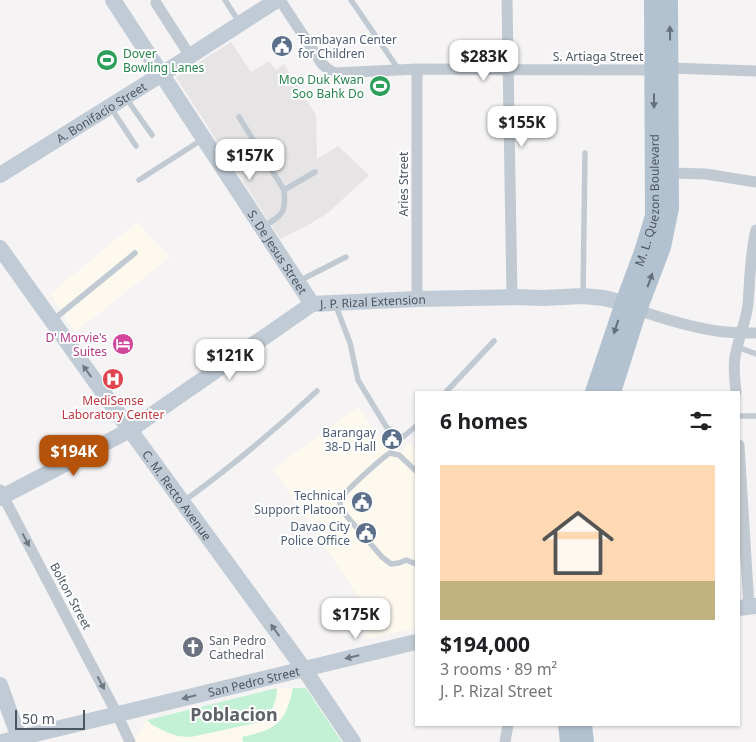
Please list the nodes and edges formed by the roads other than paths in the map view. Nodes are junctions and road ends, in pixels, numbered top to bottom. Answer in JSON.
{"nodes":[{"id":1,"x":113,"y":0,"type":"edge"},
{"id":2,"x":225,"y":0,"type":"edge"},
{"id":3,"x":279,"y":0,"type":"edge"},
{"id":4,"x":351,"y":0,"type":"edge"},
{"id":5,"x":507,"y":0,"type":"edge"},
{"id":6,"x":653,"y":0,"type":"edge"},
{"id":7,"x":669,"y":0,"type":"edge"},
{"id":8,"x":156,"y":3,"type":"dead end"},
{"id":9,"x":240,"y":24,"type":"junction"},
{"id":10,"x":190,"y":56,"type":"junction"},
{"id":11,"x":417,"y":69,"type":"junction"},
{"id":12,"x":662,"y":69,"type":"junction"},
{"id":13,"x":399,"y":70,"type":"junction"},
{"id":14,"x":508,"y":70,"type":"junction"},
{"id":15,"x":756,"y":71,"type":"edge"},
{"id":16,"x":162,"y":74,"type":"junction"},
{"id":17,"x":125,"y":96,"type":"junction"},
{"id":18,"x":110,"y":106,"type":"junction"},
{"id":19,"x":239,"y":118,"type":"dead end"},
{"id":20,"x":152,"y":135,"type":"dead end"},
{"id":21,"x":203,"y":139,"type":"junction"},
{"id":22,"x":136,"y":146,"type":"dead end"},
{"id":23,"x":584,"y":153,"type":"dead end"},
{"id":24,"x":315,"y":172,"type":"dead end"},
{"id":25,"x":670,"y":173,"type":"junction"},
{"id":26,"x":0,"y":175,"type":"edge"},
{"id":27,"x":139,"y":180,"type":"dead end"},
{"id":28,"x":756,"y":182,"type":"edge"},
{"id":29,"x":284,"y":190,"type":"junction"},
{"id":30,"x":262,"y":227,"type":"junction"},
{"id":31,"x":756,"y":230,"type":"edge"},
{"id":32,"x":0,"y":248,"type":"edge"},
{"id":33,"x":135,"y":254,"type":"dead end"},
{"id":34,"x":346,"y":256,"type":"dead end"},
{"id":35,"x":297,"y":282,"type":"junction"},
{"id":36,"x":583,"y":296,"type":"junction"},
{"id":37,"x":512,"y":297,"type":"junction"},
{"id":38,"x":417,"y":299,"type":"junction"},
{"id":39,"x":312,"y":304,"type":"junction"},
{"id":40,"x":335,"y":304,"type":"junction"},
{"id":41,"x":631,"y":307,"type":"junction"},
{"id":42,"x":52,"y":321,"type":"junction"},
{"id":43,"x":741,"y":333,"type":"junction"},
{"id":44,"x":756,"y":333,"type":"edge"},
{"id":45,"x":494,"y":341,"type":"dead end"},
{"id":46,"x":738,"y":347,"type":"junction"},
{"id":47,"x":756,"y":354,"type":"edge"},
{"id":48,"x":317,"y":391,"type":"dead end"},
{"id":49,"x":447,"y":391,"type":"edge"},
{"id":50,"x":594,"y":391,"type":"edge"},
{"id":51,"x":612,"y":391,"type":"edge"},
{"id":52,"x":736,"y":391,"type":"edge"},
{"id":53,"x":740,"y":416,"type":"edge"},
{"id":54,"x":756,"y":416,"type":"edge"},
{"id":55,"x":415,"y":427,"type":"edge"},
{"id":56,"x":130,"y":430,"type":"junction"},
{"id":57,"x":740,"y":463,"type":"edge"},
{"id":58,"x":415,"y":470,"type":"edge"},
{"id":59,"x":1,"y":495,"type":"edge"},
{"id":60,"x":182,"y":502,"type":"junction"},
{"id":61,"x":415,"y":564,"type":"edge"},
{"id":62,"x":748,"y":607,"type":"edge"},
{"id":63,"x":415,"y":642,"type":"edge"},
{"id":64,"x":304,"y":669,"type":"junction"},
{"id":65,"x":0,"y":685,"type":"edge"},
{"id":66,"x":117,"y":714,"type":"junction"},
{"id":67,"x":508,"y":726,"type":"edge"},
{"id":68,"x":567,"y":726,"type":"edge"},
{"id":69,"x":583,"y":726,"type":"edge"},
{"id":70,"x":19,"y":738,"type":"junction"},
{"id":71,"x":2,"y":742,"type":"edge"},
{"id":72,"x":130,"y":742,"type":"edge"},
{"id":73,"x":353,"y":742,"type":"edge"},
{"id":74,"x":505,"y":742,"type":"edge"},
{"id":75,"x":569,"y":742,"type":"edge"},
{"id":76,"x":585,"y":742,"type":"edge"}],
"edges":[{"from":1,"to":16,"type":"street","name":"S. De Jesus Street"},
{"from":2,"to":9,"type":"lane"},
{"from":3,"to":9,"type":"street","name":"A. Bonifacio Street"},
{"from":3,"to":13,"type":"street","name":"S. Artiaga Street"},
{"from":4,"to":13,"type":"lane"},
{"from":5,"to":14,"type":"street"},
{"from":6,"to":12,"type":"main road","name":"M. L. Quezon Boulevard"},
{"from":12,"to":7,"type":"main road","name":"M. L. Quezon Boulevard","one_way":true},
{"from":8,"to":10,"type":"street"},
{"from":9,"to":10,"type":"street","name":"A. Bonifacio Street"},
{"from":10,"to":16,"type":"street","name":"A. Bonifacio Street"},
{"from":11,"to":13,"type":"street","name":"S. Artiaga Street"},
{"from":11,"to":14,"type":"street","name":"S. Artiaga Street"},
{"from":11,"to":38,"type":"street","name":"Aries Street"},
{"from":12,"to":14,"type":"street","name":"S. Artiaga Street"},
{"from":12,"to":15,"type":"street","name":"S. Artiaga Street"},
{"from":12,"to":25,"type":"main road","name":"M. L. Quezon Boulevard"},
{"from":12,"to":41,"type":"main road","name":"M. L. Quezon Boulevard","one_way":true},
{"from":14,"to":37,"type":"street"},
{"from":16,"to":17,"type":"street","name":"A. Bonifacio Street"},
{"from":16,"to":21,"type":"street","name":"S. De Jesus Street"},
{"from":17,"to":18,"type":"street","name":"A. Bonifacio Street"},
{"from":17,"to":20,"type":"lane"},
{"from":18,"to":22,"type":"lane"},
{"from":18,"to":26,"type":"street","name":"A. Bonifacio Street"},
{"from":19,"to":29,"type":"lane"},
{"from":21,"to":27,"type":"lane"},
{"from":21,"to":30,"type":"street","name":"S. De Jesus Street"},
{"from":23,"to":36,"type":"lane"},
{"from":24,"to":29,"type":"lane"},
{"from":25,"to":28,"type":"street"},
{"from":41,"to":25,"type":"main road","name":"M. L. Quezon Boulevard","one_way":true},
{"from":29,"to":30,"type":"lane"},
{"from":30,"to":35,"type":"street","name":"S. De Jesus Street"},
{"from":31,"to":43,"type":"street"},
{"from":32,"to":42,"type":"street","name":"C. M. Recto Avenue"},
{"from":33,"to":42,"type":"lane"},
{"from":34,"to":35,"type":"lane"},
{"from":35,"to":39,"type":"street","name":"S. De Jesus Street"},
{"from":36,"to":37,"type":"street","name":"J. P. Rizal Extension"},
{"from":36,"to":41,"type":"street","name":"J. P. Rizal Extension"},
{"from":37,"to":38,"type":"street","name":"J. P. Rizal Extension"},
{"from":38,"to":40,"type":"street","name":"J. P. Rizal Extension"},
{"from":39,"to":40,"type":"street","name":"J. P. Rizal Extension"},
{"from":39,"to":56,"type":"street","name":"J. P. Rizal Extension"},
{"from":40,"to":55,"type":"lane"},
{"from":41,"to":43,"type":"street","name":"J. P. Rizal Extension"},
{"from":41,"to":50,"type":"main road","name":"M. L. Quezon Boulevard","one_way":true},
{"from":41,"to":51,"type":"main road","name":"M. L. Quezon Boulevard"},
{"from":56,"to":42,"type":"street","name":"C. M. Recto Avenue","one_way":true},
{"from":43,"to":44,"type":"street","name":"J. P. Rizal Extension"},
{"from":43,"to":46,"type":"street"},
{"from":45,"to":49,"type":"lane"},
{"from":46,"to":47,"type":"lane"},
{"from":46,"to":52,"type":"street"},
{"from":48,"to":60,"type":"lane"},
{"from":53,"to":54,"type":"lane"},
{"from":56,"to":59,"type":"street","name":"J. P. Rizal Extension"},
{"from":56,"to":60,"type":"street","name":"C. M. Recto Avenue"},
{"from":57,"to":62,"type":"street"},
{"from":58,"to":61,"type":"lane"},
{"from":59,"to":66,"type":"street","name":"Bolton Street","one_way":true},
{"from":64,"to":60,"type":"street","name":"C. M. Recto Avenue","one_way":true},
{"from":63,"to":64,"type":"street","name":"San Pedro Street","one_way":true},
{"from":64,"to":66,"type":"street","name":"San Pedro Street","one_way":true},
{"from":64,"to":73,"type":"street","name":"C. M. Recto Avenue"},
{"from":65,"to":70,"type":"street"},
{"from":66,"to":70,"type":"street","name":"San Pedro Street"},
{"from":66,"to":72,"type":"street","name":"Bolton Street"},
{"from":67,"to":74,"type":"street"},
{"from":68,"to":75,"type":"main road"},
{"from":69,"to":76,"type":"main road"},
{"from":70,"to":71,"type":"street","name":"San Pedro Street"}]}
